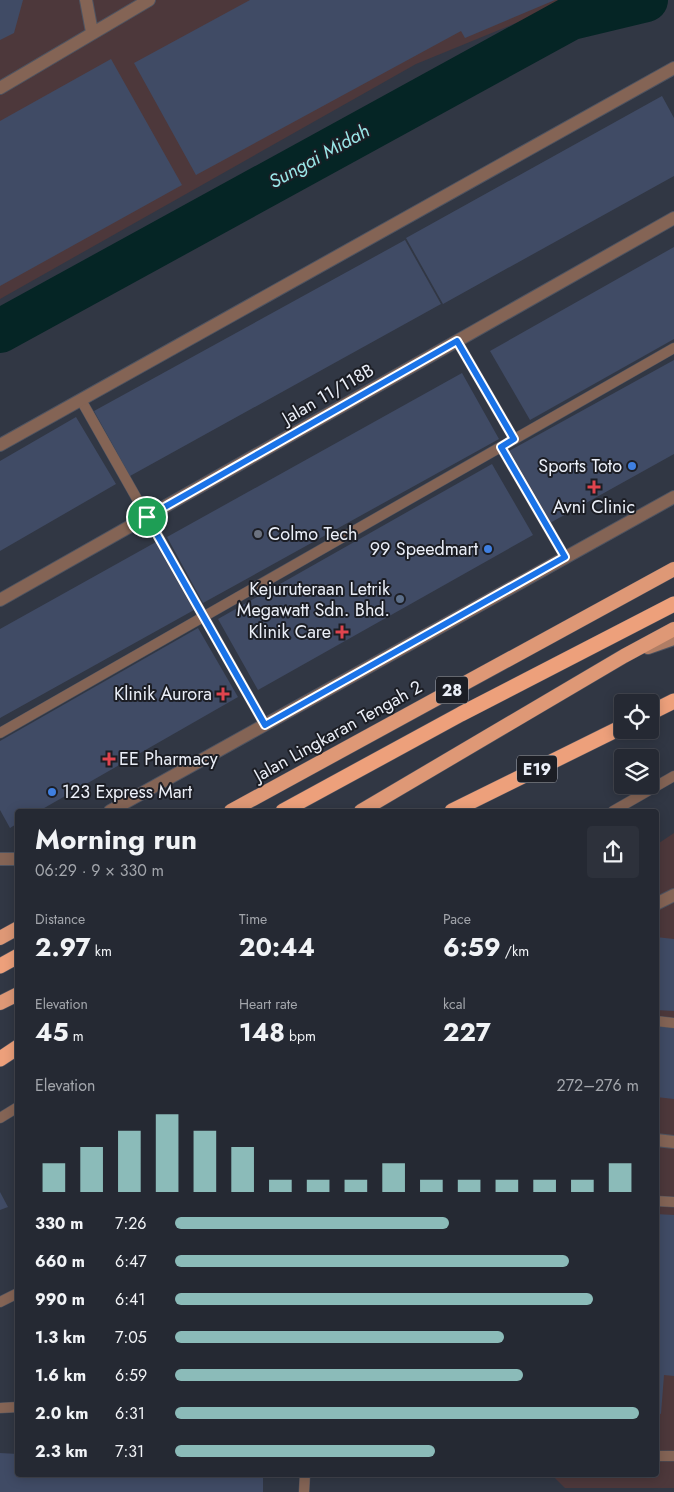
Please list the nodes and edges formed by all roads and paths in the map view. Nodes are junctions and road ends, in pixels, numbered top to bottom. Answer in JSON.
{"nodes":[{"id":1,"x":86,"y":0,"type":"edge"},
{"id":2,"x":149,"y":0,"type":"edge"},
{"id":3,"x":92,"y":32,"type":"junction"},
{"id":4,"x":674,"y":68,"type":"edge"},
{"id":5,"x":0,"y":88,"type":"edge"},
{"id":6,"x":674,"y":218,"type":"edge"},
{"id":7,"x":457,"y":341,"type":"junction"},
{"id":8,"x":674,"y":348,"type":"edge"},
{"id":9,"x":80,"y":400,"type":"junction"},
{"id":10,"x":514,"y":439,"type":"junction"},
{"id":11,"x":0,"y":445,"type":"edge"},
{"id":12,"x":501,"y":447,"type":"junction"},
{"id":13,"x":674,"y":497,"type":"edge"},
{"id":14,"x":147,"y":517,"type":"junction"},
{"id":15,"x":565,"y":557,"type":"junction"},
{"id":16,"x":674,"y":569,"type":"edge"},
{"id":17,"x":0,"y":600,"type":"edge"},
{"id":18,"x":674,"y":604,"type":"edge"},
{"id":19,"x":204,"y":617,"type":"junction"},
{"id":20,"x":674,"y":629,"type":"edge"},
{"id":21,"x":674,"y":639,"type":"edge"},
{"id":22,"x":624,"y":656,"type":"junction"},
{"id":23,"x":674,"y":701,"type":"edge"},
{"id":24,"x":659,"y":708,"type":"edge"},
{"id":25,"x":265,"y":725,"type":"junction"},
{"id":26,"x":614,"y":731,"type":"edge"},
{"id":27,"x":0,"y":734,"type":"edge"},
{"id":28,"x":674,"y":776,"type":"edge"},
{"id":29,"x":114,"y":809,"type":"edge"},
{"id":30,"x":235,"y":809,"type":"edge"},
{"id":31,"x":287,"y":809,"type":"edge"},
{"id":32,"x":364,"y":809,"type":"edge"},
{"id":33,"x":456,"y":809,"type":"edge"},
{"id":34,"x":616,"y":809,"type":"edge"},
{"id":35,"x":0,"y":859,"type":"edge"},
{"id":36,"x":15,"y":859,"type":"edge"},
{"id":37,"x":674,"y":895,"type":"edge"},
{"id":38,"x":659,"y":902,"type":"edge"},
{"id":39,"x":15,"y":930,"type":"edge"},
{"id":40,"x":1,"y":937,"type":"edge"},
{"id":41,"x":15,"y":958,"type":"edge"},
{"id":42,"x":0,"y":966,"type":"edge"},
{"id":43,"x":15,"y":996,"type":"edge"},
{"id":44,"x":0,"y":1003,"type":"edge"},
{"id":45,"x":659,"y":1021,"type":"edge"},
{"id":46,"x":674,"y":1023,"type":"edge"},
{"id":47,"x":15,"y":1049,"type":"edge"},
{"id":48,"x":0,"y":1059,"type":"edge"},
{"id":49,"x":15,"y":1109,"type":"edge"},
{"id":50,"x":0,"y":1118,"type":"edge"},
{"id":51,"x":659,"y":1140,"type":"edge"},
{"id":52,"x":674,"y":1142,"type":"edge"},
{"id":53,"x":659,"y":1200,"type":"edge"},
{"id":54,"x":674,"y":1202,"type":"edge"},
{"id":55,"x":15,"y":1294,"type":"edge"},
{"id":56,"x":0,"y":1302,"type":"edge"},
{"id":57,"x":15,"y":1407,"type":"edge"},
{"id":58,"x":0,"y":1408,"type":"edge"},
{"id":59,"x":659,"y":1456,"type":"edge"},
{"id":60,"x":674,"y":1456,"type":"edge"},
{"id":61,"x":304,"y":1477,"type":"edge"},
{"id":62,"x":304,"y":1492,"type":"edge"}],
"edges":[{"from":1,"to":3,"type":"street"},
{"from":2,"to":3,"type":"street"},
{"from":3,"to":5,"type":"street"},
{"from":4,"to":9,"type":"street"},
{"from":6,"to":7,"type":"street","name":"Jalan 11/118B"},
{"from":7,"to":10,"type":"lane"},
{"from":7,"to":14,"type":"street","name":"Jalan 11/118B"},
{"from":8,"to":10,"type":"lane"},
{"from":9,"to":11,"type":"street"},
{"from":9,"to":14,"type":"lane"},
{"from":10,"to":12,"type":"lane"},
{"from":12,"to":15,"type":"lane"},
{"from":12,"to":19,"type":"lane"},
{"from":13,"to":15,"type":"street"},
{"from":14,"to":17,"type":"street","name":"Jalan 11/118B"},
{"from":14,"to":19,"type":"lane"},
{"from":15,"to":25,"type":"street"},
{"from":16,"to":30,"type":"highway","name":"Jalan Lingkaran Tengah 2","number":"28"},
{"from":18,"to":31,"type":"highway"},
{"from":19,"to":25,"type":"lane"},
{"from":19,"to":27,"type":"lane"},
{"from":20,"to":22,"type":"highway"},
{"from":21,"to":22,"type":"main road"},
{"from":22,"to":32,"type":"highway"},
{"from":23,"to":24,"type":"highway"},
{"from":25,"to":29,"type":"street"},
{"from":26,"to":33,"type":"highway","number":"E19"},
{"from":28,"to":34,"type":"lane"},
{"from":35,"to":36,"type":"street"},
{"from":37,"to":38,"type":"street"},
{"from":39,"to":40,"type":"highway"},
{"from":41,"to":42,"type":"highway"},
{"from":43,"to":44,"type":"highway"},
{"from":45,"to":46,"type":"lane"},
{"from":47,"to":48,"type":"highway"},
{"from":49,"to":50,"type":"lane"},
{"from":51,"to":52,"type":"street"},
{"from":53,"to":54,"type":"lane"},
{"from":55,"to":56,"type":"lane"},
{"from":57,"to":58,"type":"lane"},
{"from":59,"to":60,"type":"lane"},
{"from":61,"to":62,"type":"lane"}]}
